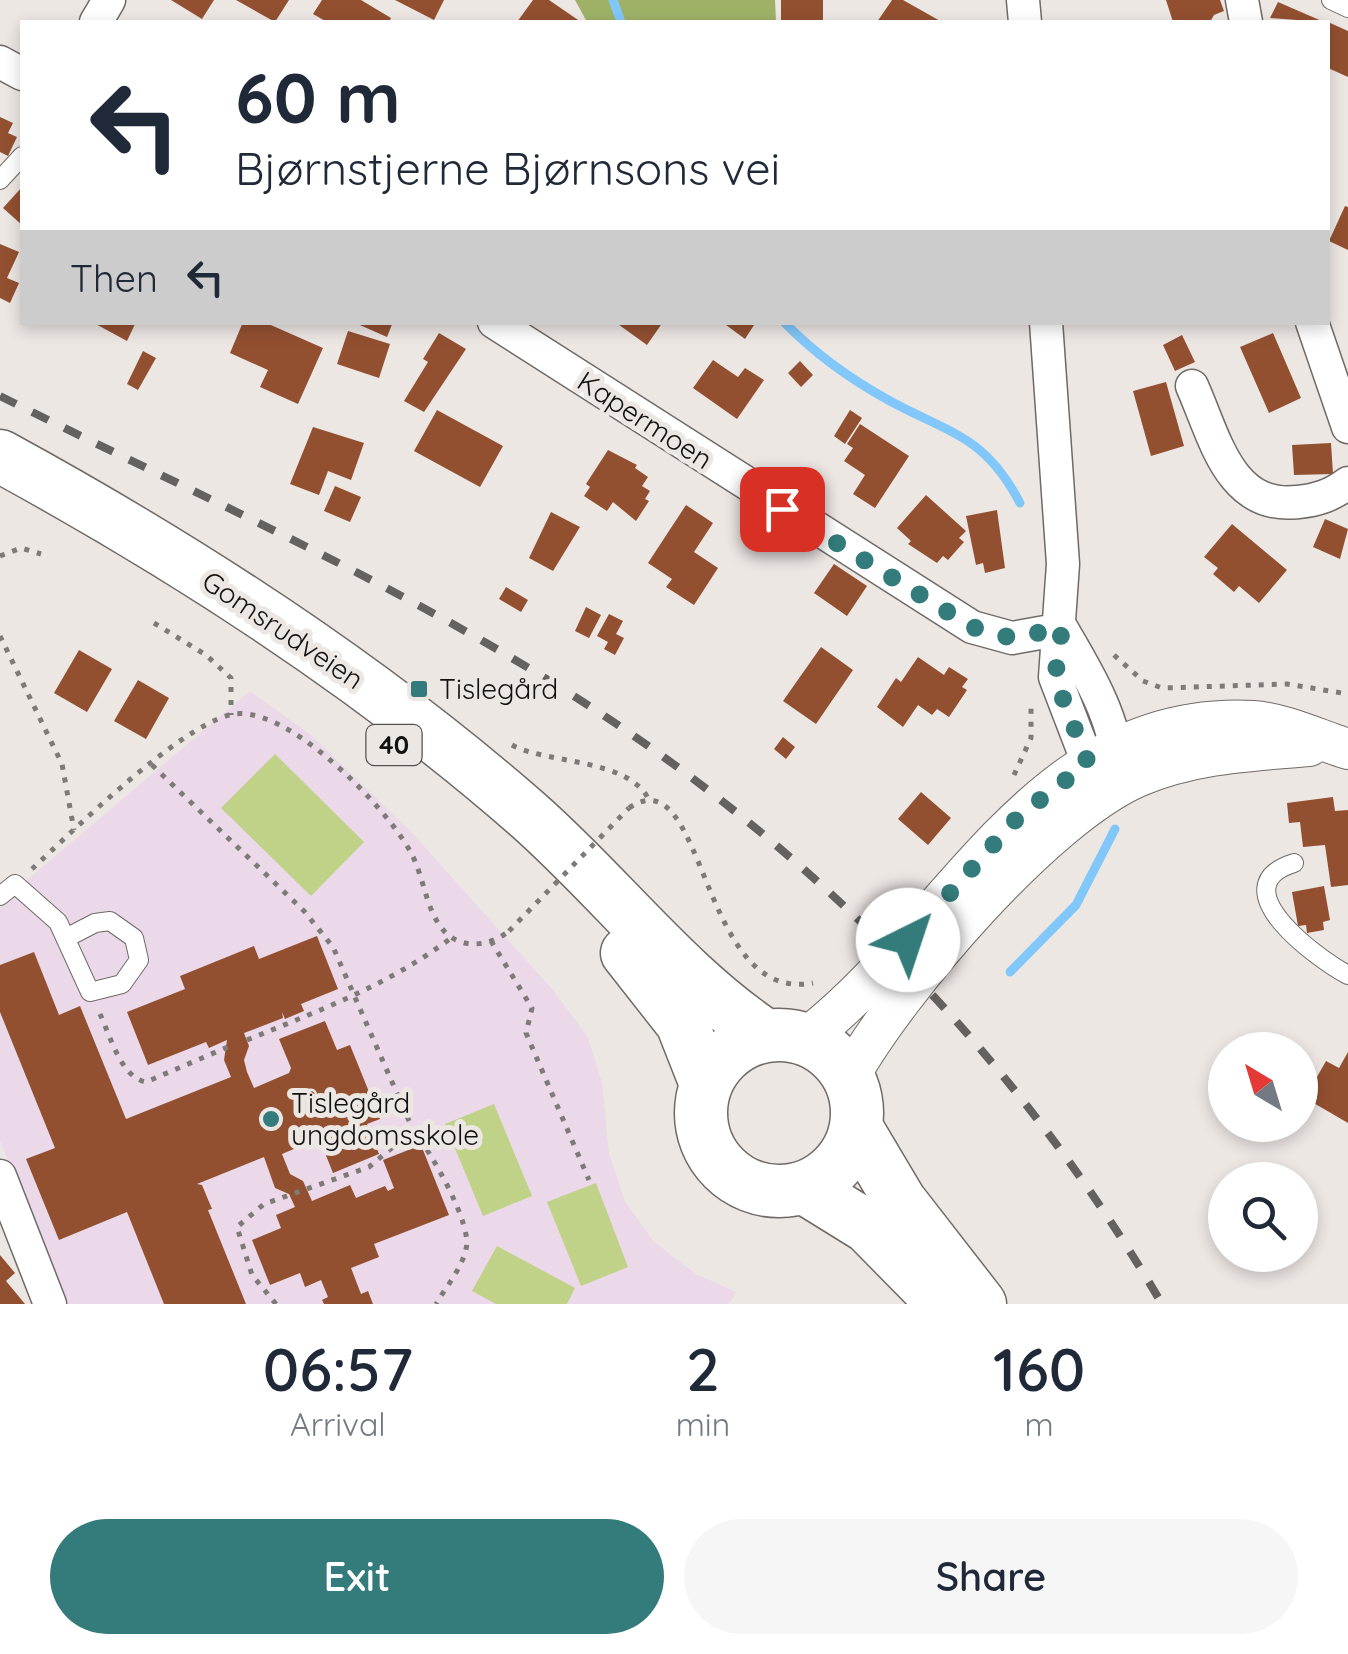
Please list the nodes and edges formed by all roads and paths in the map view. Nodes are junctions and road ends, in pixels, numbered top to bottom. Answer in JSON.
{"nodes":[{"id":1,"x":1331,"y":0,"type":"edge"},
{"id":2,"x":1348,"y":8,"type":"edge"},
{"id":3,"x":20,"y":158,"type":"edge"},
{"id":4,"x":0,"y":180,"type":"edge"},
{"id":5,"x":499,"y":325,"type":"edge"},
{"id":6,"x":1046,"y":325,"type":"edge"},
{"id":7,"x":1313,"y":325,"type":"edge"},
{"id":8,"x":1192,"y":386,"type":"dead end"},
{"id":9,"x":1348,"y":428,"type":"edge"},
{"id":10,"x":0,"y":456,"type":"edge"},
{"id":11,"x":1348,"y":482,"type":"edge"},
{"id":12,"x":0,"y":492,"type":"edge"},
{"id":13,"x":41,"y":554,"type":"dead end"},
{"id":14,"x":0,"y":556,"type":"edge"},
{"id":15,"x":154,"y":623,"type":"dead end"},
{"id":16,"x":1062,"y":628,"type":"junction"},
{"id":17,"x":0,"y":636,"type":"edge"},
{"id":18,"x":1106,"y":652,"type":"dead end"},
{"id":19,"x":1029,"y":690,"type":"dead end"},
{"id":20,"x":1348,"y":694,"type":"edge"},
{"id":21,"x":231,"y":715,"type":"junction"},
{"id":22,"x":507,"y":742,"type":"dead end"},
{"id":23,"x":1338,"y":746,"type":"edge"},
{"id":24,"x":152,"y":765,"type":"junction"},
{"id":25,"x":1107,"y":767,"type":"junction"},
{"id":26,"x":1004,"y":787,"type":"dead end"},
{"id":27,"x":649,"y":800,"type":"junction"},
{"id":28,"x":74,"y":830,"type":"junction"},
{"id":29,"x":1294,"y":862,"type":"dead end"},
{"id":30,"x":8,"y":890,"type":"edge"},
{"id":31,"x":66,"y":938,"type":"junction"},
{"id":32,"x":451,"y":938,"type":"junction"},
{"id":33,"x":491,"y":942,"type":"junction"},
{"id":34,"x":1348,"y":975,"type":"edge"},
{"id":35,"x":818,"y":982,"type":"dead end"},
{"id":36,"x":90,"y":992,"type":"junction"},
{"id":37,"x":356,"y":996,"type":"junction"},
{"id":38,"x":785,"y":1037,"type":"junction"},
{"id":39,"x":247,"y":1040,"type":"dead end"},
{"id":40,"x":230,"y":1046,"type":"dead end"},
{"id":41,"x":849,"y":1076,"type":"junction"},
{"id":42,"x":706,"y":1084,"type":"junction"},
{"id":43,"x":856,"y":1127,"type":"junction"},
{"id":44,"x":413,"y":1130,"type":"junction"},
{"id":45,"x":0,"y":1176,"type":"edge"},
{"id":46,"x":588,"y":1180,"type":"dead end"},
{"id":47,"x":805,"y":1188,"type":"junction"},
{"id":48,"x":50,"y":1304,"type":"edge"},
{"id":49,"x":276,"y":1304,"type":"edge"},
{"id":50,"x":436,"y":1304,"type":"edge"},
{"id":51,"x":940,"y":1304,"type":"edge"},
{"id":52,"x":980,"y":1304,"type":"edge"}],
"edges":[{"from":1,"to":2,"type":"lane"},
{"from":3,"to":4,"type":"lane"},
{"from":5,"to":16,"type":"street","name":"Kapermoen"},
{"from":6,"to":16,"type":"street"},
{"from":7,"to":9,"type":"street"},
{"from":8,"to":11,"type":"street"},
{"from":10,"to":38,"type":"main road","name":"Gomsrudveien","number":"40"},
{"from":12,"to":42,"type":"main road","name":"Gomsrudveien","number":"40"},
{"from":13,"to":14,"type":"path"},
{"from":15,"to":21,"type":"path"},
{"from":16,"to":25,"type":"street"},
{"from":17,"to":28,"type":"path"},
{"from":18,"to":20,"type":"path"},
{"from":19,"to":26,"type":"path"},
{"from":21,"to":24,"type":"path"},
{"from":21,"to":32,"type":"path"},
{"from":22,"to":27,"type":"path"},
{"from":23,"to":25,"type":"street"},
{"from":24,"to":28,"type":"path"},
{"from":24,"to":37,"type":"path"},
{"from":25,"to":38,"type":"street"},
{"from":25,"to":41,"type":"street"},
{"from":27,"to":33,"type":"path","bridge":true},
{"from":27,"to":35,"type":"path"},
{"from":28,"to":30,"type":"path"},
{"from":29,"to":34,"type":"lane"},
{"from":30,"to":31,"type":"lane"},
{"from":31,"to":36,"type":"lane"},
{"from":31,"to":36,"type":"lane"},
{"from":32,"to":33,"type":"path"},
{"from":32,"to":37,"type":"path"},
{"from":33,"to":46,"type":"path"},
{"from":36,"to":40,"type":"path"},
{"from":37,"to":39,"type":"path"},
{"from":37,"to":44,"type":"path"},
{"from":38,"to":41,"type":"main road","number":"40"},
{"from":38,"to":42,"type":"main road"},
{"from":41,"to":43,"type":"main road"},
{"from":42,"to":47,"type":"main road","number":"40"},
{"from":43,"to":47,"type":"main road"},
{"from":43,"to":52,"type":"main road"},
{"from":44,"to":49,"type":"path"},
{"from":44,"to":50,"type":"path"},
{"from":45,"to":48,"type":"street"},
{"from":47,"to":51,"type":"main road"}]}
